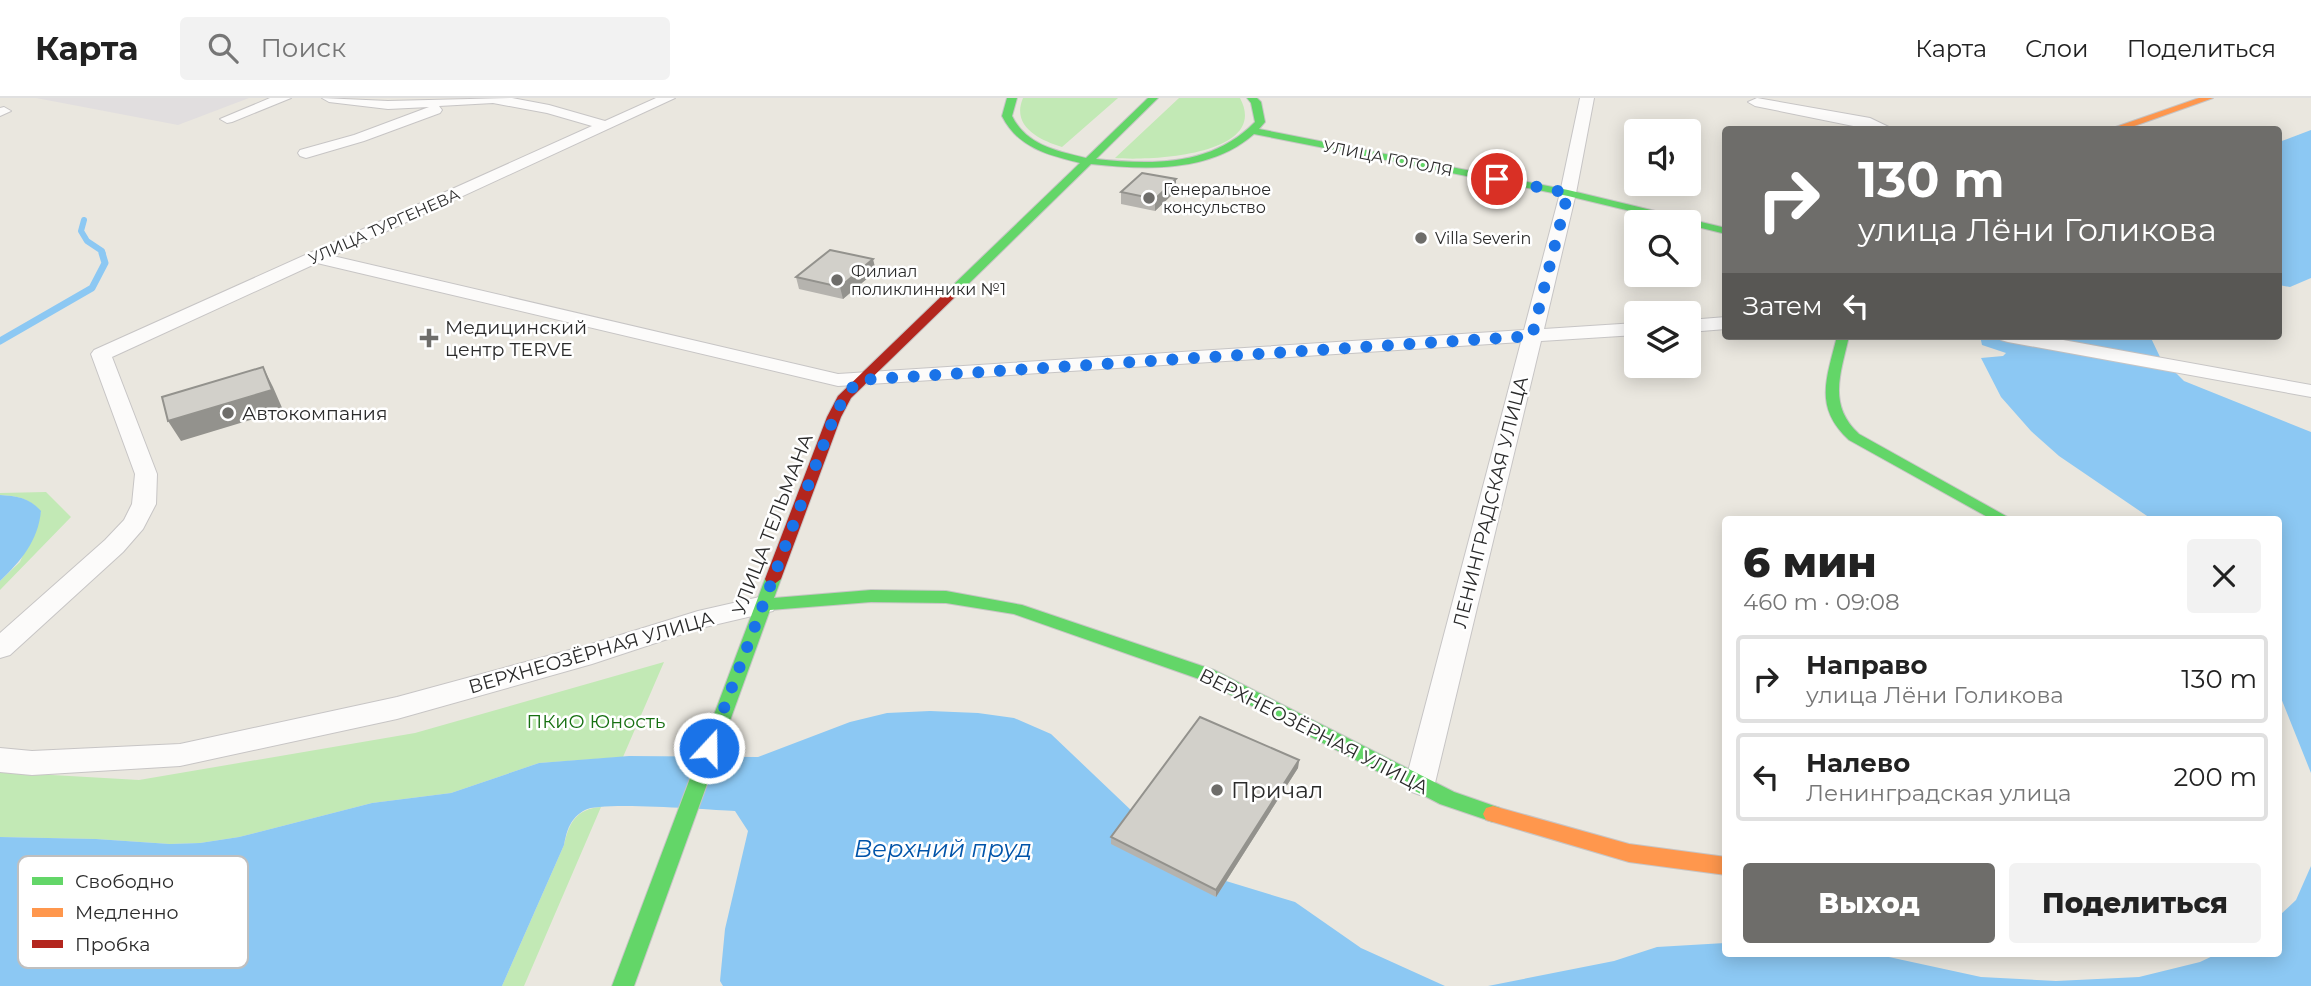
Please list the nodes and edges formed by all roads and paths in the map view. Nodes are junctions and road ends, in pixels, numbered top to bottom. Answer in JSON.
{"nodes":[{"id":1,"x":284,"y":98,"type":"edge"},
{"id":2,"x":329,"y":98,"type":"edge"},
{"id":3,"x":668,"y":98,"type":"edge"},
{"id":4,"x":1012,"y":98,"type":"edge"},
{"id":5,"x":1153,"y":98,"type":"edge"},
{"id":6,"x":1252,"y":98,"type":"edge"},
{"id":7,"x":1587,"y":98,"type":"edge"},
{"id":8,"x":2204,"y":98,"type":"edge"},
{"id":9,"x":462,"y":100,"type":"junction"},
{"id":10,"x":1755,"y":102,"type":"dead end"},
{"id":11,"x":227,"y":119,"type":"dead end"},
{"id":12,"x":607,"y":125,"type":"junction"},
{"id":13,"x":1878,"y":126,"type":"edge"},
{"id":14,"x":2124,"y":126,"type":"edge"},
{"id":15,"x":1255,"y":131,"type":"junction"},
{"id":16,"x":306,"y":153,"type":"dead end"},
{"id":17,"x":1090,"y":160,"type":"junction"},
{"id":18,"x":1568,"y":193,"type":"junction"},
{"id":19,"x":1722,"y":230,"type":"edge"},
{"id":20,"x":314,"y":257,"type":"junction"},
{"id":21,"x":1722,"y":323,"type":"edge"},
{"id":22,"x":1701,"y":325,"type":"edge"},
{"id":23,"x":1624,"y":330,"type":"edge"},
{"id":24,"x":1532,"y":336,"type":"junction"},
{"id":25,"x":1842,"y":340,"type":"edge"},
{"id":26,"x":2030,"y":340,"type":"edge"},
{"id":27,"x":859,"y":380,"type":"junction"},
{"id":28,"x":2311,"y":391,"type":"edge"},
{"id":29,"x":1998,"y":516,"type":"edge"},
{"id":30,"x":764,"y":605,"type":"junction"},
{"id":31,"x":0,"y":648,"type":"edge"},
{"id":32,"x":0,"y":760,"type":"edge"},
{"id":33,"x":1420,"y":783,"type":"junction"},
{"id":34,"x":1722,"y":865,"type":"edge"},
{"id":35,"x":623,"y":986,"type":"edge"}],
"edges":[{"from":1,"to":11,"type":"street"},
{"from":2,"to":9,"type":"street"},
{"from":3,"to":12,"type":"street","name":"УЛИЦА ТУРГЕНЕВА"},
{"from":4,"to":17,"type":"street"},
{"from":5,"to":17,"type":"street","name":"УЛИЦА ТЕЛЬМАНА"},
{"from":6,"to":15,"type":"street"},
{"from":7,"to":18,"type":"street","name":"ЛЕНИНГРАДСКАЯ УЛИЦА"},
{"from":8,"to":14,"type":"street"},
{"from":9,"to":12,"type":"street"},
{"from":9,"to":16,"type":"street"},
{"from":10,"to":13,"type":"street"},
{"from":12,"to":20,"type":"street","name":"УЛИЦА ТУРГЕНЕВА"},
{"from":15,"to":17,"type":"street"},
{"from":15,"to":18,"type":"street","name":"УЛИЦА ГОГОЛЯ"},
{"from":17,"to":27,"type":"street","name":"УЛИЦА ТЕЛЬМАНА"},
{"from":18,"to":19,"type":"street","name":"УЛИЦА ГОГОЛЯ"},
{"from":18,"to":24,"type":"street","name":"ЛЕНИНГРАДСКАЯ УЛИЦА"},
{"from":20,"to":27,"type":"street"},
{"from":20,"to":31,"type":"street","name":"УЛИЦА ТУРГЕНЕВА"},
{"from":21,"to":22,"type":"street"},
{"from":23,"to":24,"type":"street"},
{"from":24,"to":27,"type":"street"},
{"from":24,"to":33,"type":"street","name":"ЛЕНИНГРАДСКАЯ УЛИЦА"},
{"from":25,"to":29,"type":"street"},
{"from":26,"to":28,"type":"street"},
{"from":27,"to":30,"type":"street","name":"УЛИЦА ТЕЛЬМАНА"},
{"from":30,"to":32,"type":"street","name":"ВЕРХНЕОЗЁРНАЯ УЛИЦА"},
{"from":30,"to":33,"type":"street","name":"ВЕРХНЕОЗЁРНАЯ УЛИЦА"},
{"from":30,"to":35,"type":"street","name":"УЛИЦА ТЕЛЬМАНА"},
{"from":33,"to":34,"type":"street","name":"ВЕРХНЕОЗЁРНАЯ УЛИЦА"}]}
